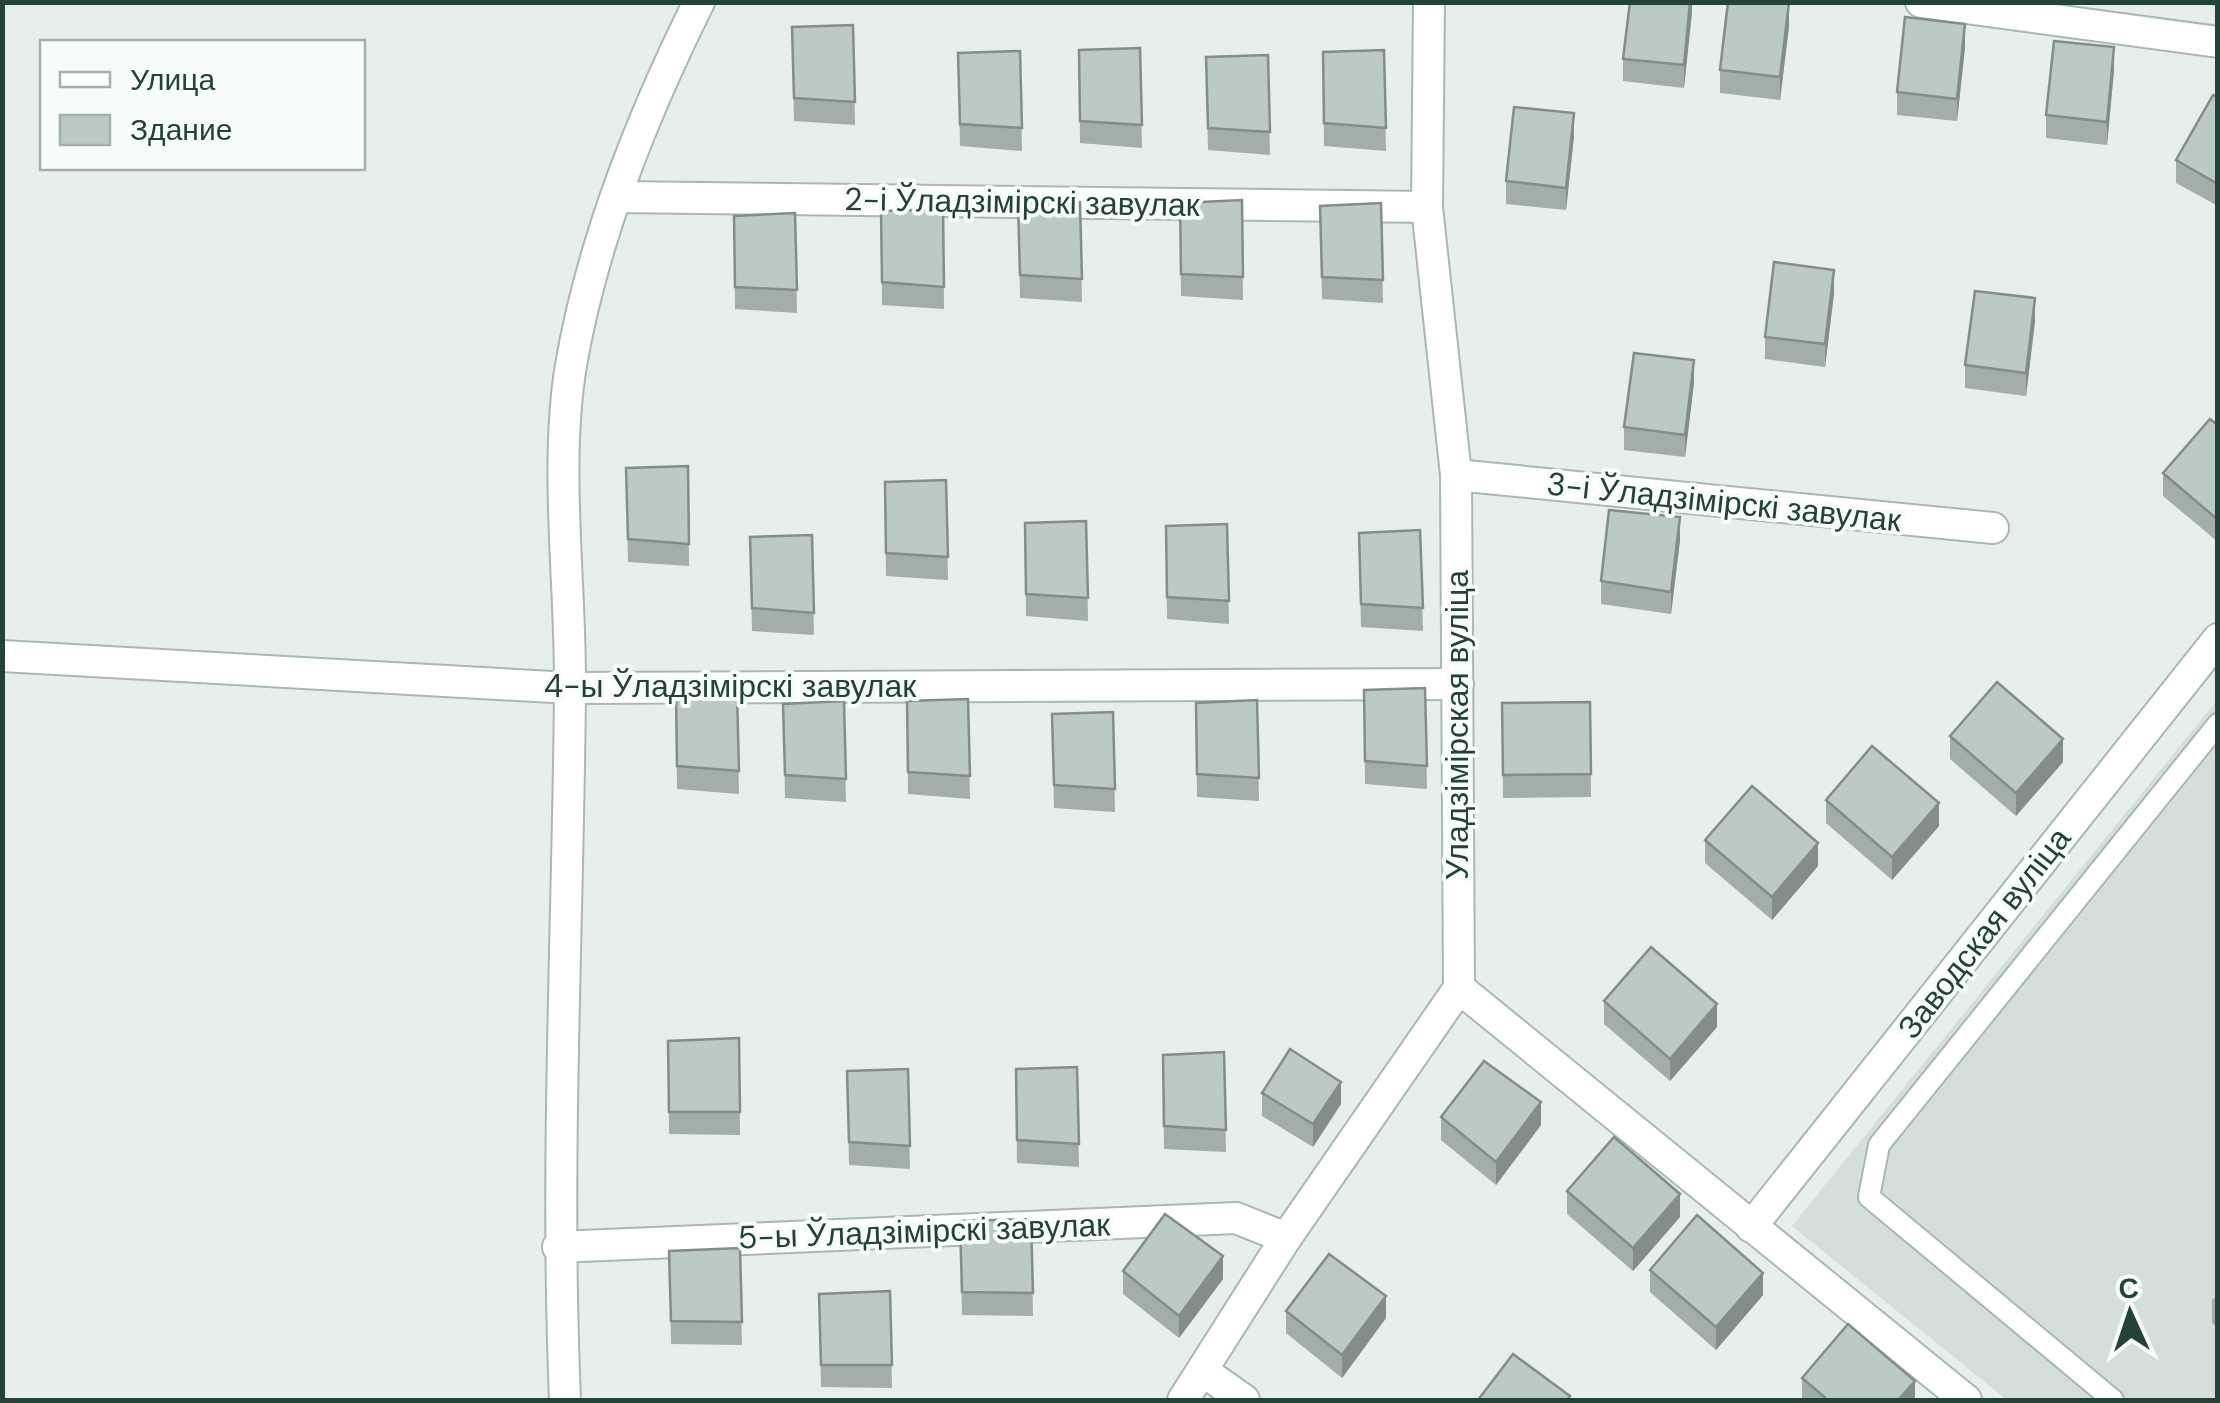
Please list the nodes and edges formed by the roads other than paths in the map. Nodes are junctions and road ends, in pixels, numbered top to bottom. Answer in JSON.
{"nodes":[{"id":1,"x":699,"y":2,"type":"edge"},
{"id":2,"x":1430,"y":2,"type":"edge"},
{"id":3,"x":1921,"y":2,"type":"edge"},
{"id":4,"x":2218,"y":42,"type":"edge"},
{"id":5,"x":616,"y":198,"type":"junction"},
{"id":6,"x":1427,"y":206,"type":"junction"},
{"id":7,"x":1456,"y":475,"type":"junction"},
{"id":8,"x":1992,"y":528,"type":"dead end"},
{"id":9,"x":2218,"y":640,"type":"edge"},
{"id":10,"x":2,"y":656,"type":"edge"},
{"id":11,"x":1458,"y":684,"type":"junction"},
{"id":12,"x":570,"y":688,"type":"junction"},
{"id":13,"x":2218,"y":724,"type":"edge"},
{"id":14,"x":1459,"y":988,"type":"junction"},
{"id":15,"x":1751,"y":1227,"type":"junction"},
{"id":16,"x":1286,"y":1238,"type":"junction"},
{"id":17,"x":558,"y":1247,"type":"junction"},
{"id":18,"x":1203,"y":1371,"type":"junction"},
{"id":19,"x":565,"y":1400,"type":"edge"},
{"id":20,"x":1182,"y":1400,"type":"edge"},
{"id":21,"x":1244,"y":1400,"type":"edge"},
{"id":22,"x":1966,"y":1400,"type":"edge"},
{"id":23,"x":2113,"y":1400,"type":"edge"}],
"edges":[{"from":1,"to":5,"type":"street"},
{"from":2,"to":6,"type":"street","name":"Уладзімірская вуліца"},
{"from":3,"to":4,"type":"street"},
{"from":5,"to":6,"type":"street","name":"2-і Ўладзімірскі завулак"},
{"from":5,"to":12,"type":"street"},
{"from":6,"to":7,"type":"street","name":"Уладзімірская вуліца"},
{"from":7,"to":8,"type":"street","name":"3-і Ўладзімірскі завулак"},
{"from":7,"to":11,"type":"street","name":"Уладзімірская вуліца"},
{"from":9,"to":15,"type":"street","name":"Заводская вуліца"},
{"from":10,"to":12,"type":"street","name":"4-ы Ўладзімірскі завулак"},
{"from":11,"to":12,"type":"street","name":"4-ы Ўладзімірскі завулак"},
{"from":11,"to":14,"type":"street","name":"Уладзімірская вуліца"},
{"from":12,"to":17,"type":"street"},
{"from":13,"to":23,"type":"lane"},
{"from":14,"to":15,"type":"street"},
{"from":14,"to":16,"type":"street"},
{"from":15,"to":22,"type":"street"},
{"from":16,"to":17,"type":"street","name":"5-ы Ўладзімірскі завулак"},
{"from":16,"to":18,"type":"street"},
{"from":17,"to":19,"type":"street"},
{"from":18,"to":20,"type":"street"},
{"from":18,"to":21,"type":"street"}]}
